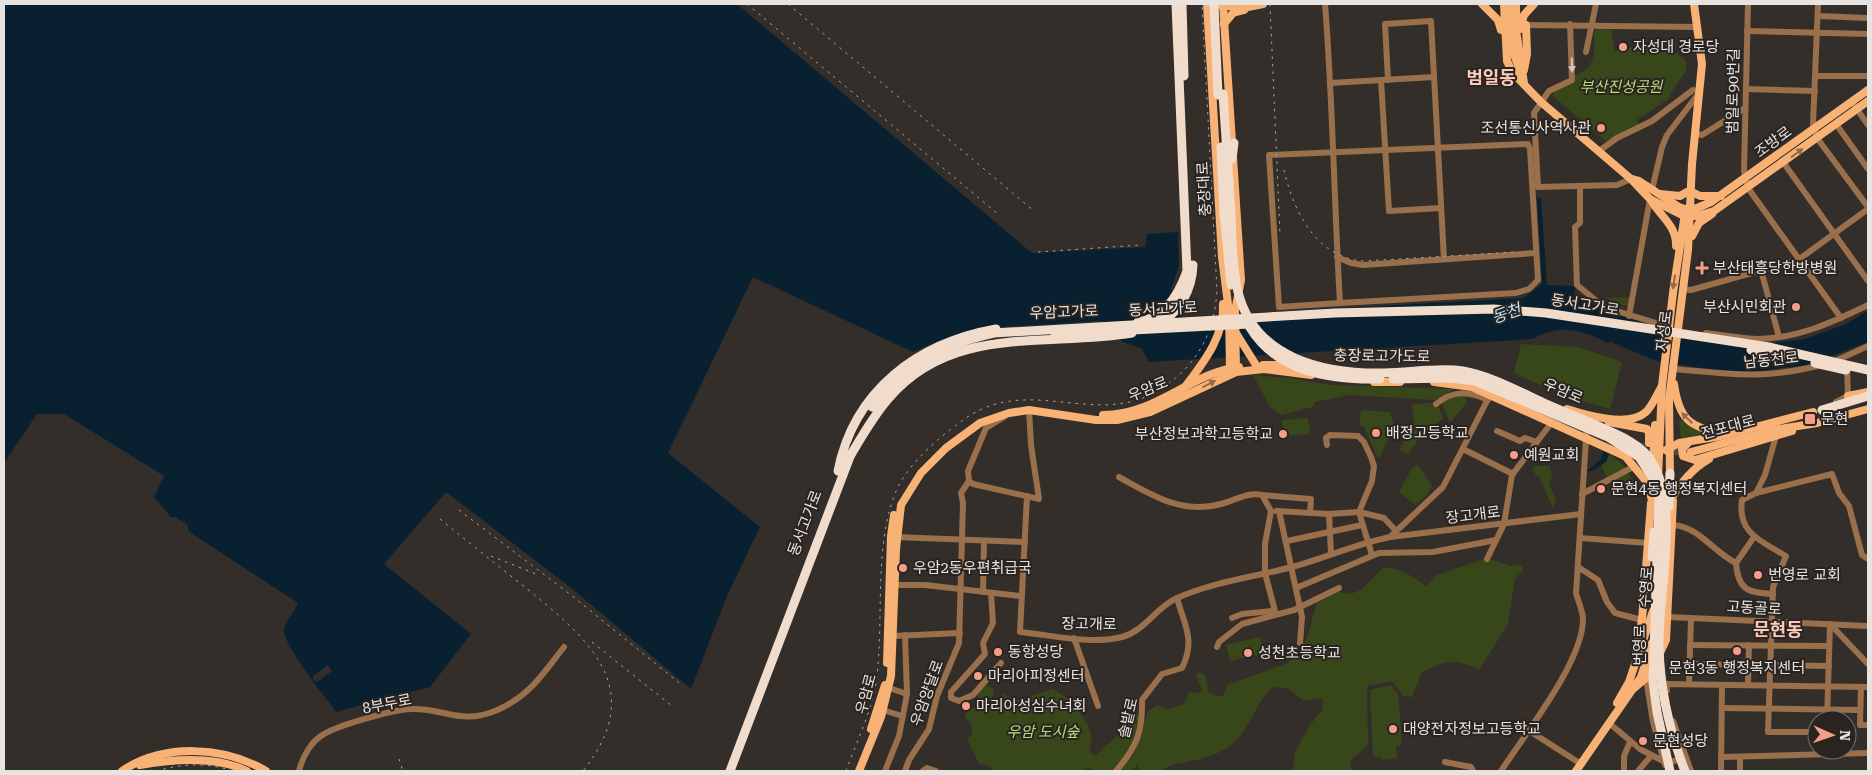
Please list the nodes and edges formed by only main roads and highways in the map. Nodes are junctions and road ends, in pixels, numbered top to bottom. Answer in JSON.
{"nodes":[{"id":1,"x":1171,"y":4,"type":"edge"},
{"id":2,"x":1179,"y":4,"type":"edge"},
{"id":3,"x":1207,"y":4,"type":"edge"},
{"id":4,"x":1219,"y":4,"type":"edge"},
{"id":5,"x":1261,"y":4,"type":"edge"},
{"id":6,"x":1482,"y":4,"type":"edge"},
{"id":7,"x":1504,"y":4,"type":"edge"},
{"id":8,"x":1509,"y":4,"type":"edge"},
{"id":9,"x":1516,"y":4,"type":"edge"},
{"id":10,"x":1534,"y":4,"type":"edge"},
{"id":11,"x":1694,"y":4,"type":"edge"},
{"id":12,"x":1252,"y":6,"type":"junction"},
{"id":13,"x":1224,"y":15,"type":"junction"},
{"id":14,"x":1207,"y":18,"type":"junction"},
{"id":15,"x":1224,"y":24,"type":"junction"},
{"id":16,"x":1526,"y":24,"type":"road end"},
{"id":17,"x":1504,"y":37,"type":"junction"},
{"id":18,"x":1518,"y":46,"type":"junction"},
{"id":19,"x":1523,"y":79,"type":"junction"},
{"id":20,"x":1181,"y":89,"type":"junction"},
{"id":21,"x":1868,"y":90,"type":"edge"},
{"id":22,"x":1220,"y":94,"type":"junction"},
{"id":23,"x":1868,"y":101,"type":"edge"},
{"id":24,"x":1855,"y":105,"type":"junction"},
{"id":25,"x":1234,"y":144,"type":"junction"},
{"id":26,"x":1216,"y":145,"type":"junction"},
{"id":27,"x":1631,"y":178,"type":"junction"},
{"id":28,"x":1229,"y":179,"type":"junction"},
{"id":29,"x":1656,"y":192,"type":"junction"},
{"id":30,"x":1689,"y":192,"type":"junction"},
{"id":31,"x":1223,"y":195,"type":"junction"},
{"id":32,"x":1723,"y":195,"type":"junction"},
{"id":33,"x":1650,"y":199,"type":"junction"},
{"id":34,"x":1714,"y":212,"type":"junction"},
{"id":35,"x":1228,"y":213,"type":"junction"},
{"id":36,"x":1688,"y":213,"type":"junction"},
{"id":37,"x":1688,"y":250,"type":"junction"},
{"id":38,"x":1678,"y":260,"type":"junction"},
{"id":39,"x":1229,"y":312,"type":"junction"},
{"id":40,"x":1236,"y":332,"type":"junction"},
{"id":41,"x":1233,"y":357,"type":"junction"},
{"id":42,"x":1256,"y":365,"type":"junction"},
{"id":43,"x":1233,"y":370,"type":"junction"},
{"id":44,"x":1868,"y":370,"type":"edge"},
{"id":45,"x":1868,"y":376,"type":"edge"},
{"id":46,"x":1672,"y":377,"type":"junction"},
{"id":47,"x":1499,"y":378,"type":"junction"},
{"id":48,"x":1662,"y":388,"type":"junction"},
{"id":49,"x":1183,"y":390,"type":"junction"},
{"id":50,"x":1515,"y":394,"type":"junction"},
{"id":51,"x":1868,"y":394,"type":"edge"},
{"id":52,"x":1848,"y":396,"type":"road end"},
{"id":53,"x":1489,"y":397,"type":"junction"},
{"id":54,"x":1868,"y":400,"type":"edge"},
{"id":55,"x":1868,"y":409,"type":"edge"},
{"id":56,"x":1818,"y":411,"type":"junction"},
{"id":57,"x":1602,"y":420,"type":"junction"},
{"id":58,"x":1774,"y":433,"type":"junction"},
{"id":59,"x":1727,"y":435,"type":"junction"},
{"id":60,"x":1691,"y":441,"type":"junction"},
{"id":61,"x":1632,"y":444,"type":"tunnel mouth"},
{"id":62,"x":1669,"y":448,"type":"junction"},
{"id":63,"x":1691,"y":452,"type":"tunnel mouth"},
{"id":64,"x":1719,"y":453,"type":"junction"},
{"id":65,"x":1656,"y":454,"type":"junction"},
{"id":66,"x":1625,"y":456,"type":"junction"},
{"id":67,"x":849,"y":458,"type":"junction"},
{"id":68,"x":1642,"y":458,"type":"junction"},
{"id":69,"x":838,"y":471,"type":"junction"},
{"id":70,"x":1670,"y":473,"type":"junction"},
{"id":71,"x":1659,"y":475,"type":"junction"},
{"id":72,"x":1652,"y":495,"type":"junction"},
{"id":73,"x":1671,"y":501,"type":"junction"},
{"id":74,"x":1657,"y":513,"type":"junction"},
{"id":75,"x":894,"y":537,"type":"junction"},
{"id":76,"x":1662,"y":575,"type":"joint"},
{"id":77,"x":892,"y":585,"type":"junction"},
{"id":78,"x":1637,"y":658,"type":"junction"},
{"id":79,"x":1647,"y":679,"type":"junction"},
{"id":80,"x":1630,"y":687,"type":"junction"},
{"id":81,"x":1664,"y":687,"type":"junction"},
{"id":82,"x":199,"y":755,"type":"junction"},
{"id":83,"x":137,"y":764,"type":"junction"},
{"id":84,"x":1665,"y":767,"type":"edge"},
{"id":85,"x":122,"y":771,"type":"edge"},
{"id":86,"x":129,"y":771,"type":"edge"},
{"id":87,"x":247,"y":771,"type":"edge"},
{"id":88,"x":258,"y":771,"type":"edge"},
{"id":89,"x":266,"y":771,"type":"edge"},
{"id":90,"x":272,"y":771,"type":"edge"},
{"id":91,"x":725,"y":771,"type":"edge"},
{"id":92,"x":730,"y":771,"type":"edge"},
{"id":93,"x":854,"y":771,"type":"edge"},
{"id":94,"x":859,"y":771,"type":"edge"},
{"id":95,"x":1571,"y":771,"type":"edge"},
{"id":96,"x":1576,"y":771,"type":"edge"},
{"id":97,"x":1685,"y":771,"type":"edge"}],
"edges":[{"from":1,"to":20,"type":"highway"},
{"from":2,"to":20,"type":"highway"},
{"from":3,"to":14,"type":"main road","name":"충장대로"},
{"from":4,"to":12,"type":"main road"},
{"from":4,"to":13,"type":"main road"},
{"from":4,"to":22,"type":"highway","name":"충장로고가도로","bridge":true},
{"from":5,"to":12,"type":"main road"},
{"from":6,"to":17,"type":"main road"},
{"from":7,"to":17,"type":"main road"},
{"from":8,"to":19,"type":"main road"},
{"from":9,"to":18,"type":"main road"},
{"from":10,"to":18,"type":"main road"},
{"from":11,"to":30,"type":"main road"},
{"from":12,"to":15,"type":"main road"},
{"from":13,"to":14,"type":"main road"},
{"from":13,"to":15,"type":"main road"},
{"from":14,"to":26,"type":"main road","name":"충장대로"},
{"from":15,"to":25,"type":"main road"},
{"from":16,"to":19,"type":"main road"},
{"from":17,"to":19,"type":"main road"},
{"from":18,"to":19,"type":"main road"},
{"from":19,"to":27,"type":"main road"},
{"from":20,"to":67,"type":"highway","name":"우암고가로","bridge":true},
{"from":20,"to":69,"type":"highway","name":"우암고가로","bridge":true},
{"from":21,"to":24,"type":"main road","name":"조방로"},
{"from":22,"to":28,"type":"highway","name":"충장로고가도로"},
{"from":22,"to":31,"type":"highway","name":"충장로고가도로"},
{"from":23,"to":24,"type":"main road","name":"조방로"},
{"from":24,"to":32,"type":"main road","name":"조방로"},
{"from":34,"to":24,"type":"main road","name":"조방로","one_way":true},
{"from":25,"to":28,"type":"highway"},
{"from":25,"to":39,"type":"main road"},
{"from":26,"to":31,"type":"highway"},
{"from":26,"to":39,"type":"main road","name":"충장대로"},
{"from":27,"to":29,"type":"main road"},
{"from":27,"to":33,"type":"main road"},
{"from":28,"to":35,"type":"highway","name":"충장로고가도로"},
{"from":29,"to":30,"type":"main road"},
{"from":29,"to":36,"type":"main road"},
{"from":30,"to":32,"type":"main road"},
{"from":30,"to":36,"type":"main road"},
{"from":31,"to":35,"type":"highway","name":"충장로고가도로"},
{"from":32,"to":36,"type":"main road","name":"조방로"},
{"from":33,"to":36,"type":"main road"},
{"from":33,"to":38,"type":"main road"},
{"from":34,"to":36,"type":"main road","name":"조방로"},
{"from":34,"to":37,"type":"main road"},
{"from":35,"to":74,"type":"highway","name":"충장로고가도로","bridge":true},
{"from":35,"to":76,"type":"highway","name":"충장로고가도로","bridge":true},
{"from":36,"to":37,"type":"main road","name":"자성로"},
{"from":36,"to":38,"type":"main road","name":"자성로"},
{"from":37,"to":46,"type":"main road","name":"자성로"},
{"from":38,"to":48,"type":"main road","name":"자성로","one_way":true},
{"from":39,"to":40,"type":"main road","bridge":true},
{"from":39,"to":41,"type":"main road","bridge":true},
{"from":39,"to":49,"type":"main road","bridge":true},
{"from":40,"to":41,"type":"main road"},
{"from":40,"to":42,"type":"main road"},
{"from":41,"to":43,"type":"main road"},
{"from":42,"to":43,"type":"main road","name":"우암로"},
{"from":42,"to":47,"type":"main road","name":"우암로"},
{"from":43,"to":49,"type":"main road","name":"우암로"},
{"from":43,"to":53,"type":"main road","name":"우암로"},
{"from":75,"to":43,"type":"main road","name":"우암로","one_way":true},
{"from":44,"to":69,"type":"highway","name":"동서고가로","bridge":true},
{"from":45,"to":67,"type":"highway","name":"동서고가로","bridge":true},
{"from":59,"to":46,"type":"main road","one_way":true},
{"from":46,"to":62,"type":"main road","name":"자성로"},
{"from":47,"to":50,"type":"main road"},
{"from":47,"to":57,"type":"main road","name":"우암로"},
{"from":48,"to":57,"type":"main road","name":"우암로"},
{"from":48,"to":65,"type":"main road","name":"수영로"},
{"from":49,"to":75,"type":"main road","name":"우암로"},
{"from":50,"to":53,"type":"main road"},
{"from":50,"to":61,"type":"main road","name":"우암로"},
{"from":51,"to":52,"type":"main road"},
{"from":51,"to":56,"type":"highway"},
{"from":53,"to":66,"type":"main road"},
{"from":54,"to":56,"type":"main road","name":"전포대로"},
{"from":55,"to":58,"type":"main road","name":"전포대로"},
{"from":56,"to":58,"type":"main road","name":"전포대로"},
{"from":56,"to":59,"type":"main road"},
{"from":57,"to":68,"type":"main road"},
{"from":58,"to":63,"type":"main road","name":"전포대로"},
{"from":58,"to":64,"type":"main road"},
{"from":59,"to":60,"type":"main road"},
{"from":60,"to":62,"type":"main road"},
{"from":60,"to":64,"type":"main road"},
{"from":62,"to":65,"type":"main road"},
{"from":62,"to":70,"type":"main road","name":"수영로"},
{"from":64,"to":73,"type":"main road"},
{"from":65,"to":68,"type":"main road"},
{"from":65,"to":71,"type":"main road"},
{"from":65,"to":72,"type":"main road","name":"수영로"},
{"from":66,"to":68,"type":"main road"},
{"from":66,"to":72,"type":"main road"},
{"from":67,"to":92,"type":"highway","name":"동서고가로"},
{"from":69,"to":91,"type":"highway","name":"동서고가로"},
{"from":70,"to":73,"type":"highway"},
{"from":70,"to":79,"type":"main road","name":"수영로"},
{"from":71,"to":74,"type":"main road"},
{"from":71,"to":78,"type":"main road","name":"수영로"},
{"from":72,"to":74,"type":"main road"},
{"from":72,"to":80,"type":"main road","name":"수영로"},
{"from":73,"to":79,"type":"main road"},
{"from":73,"to":81,"type":"highway","bridge":true},
{"from":74,"to":79,"type":"highway","name":"번영로","bridge":true},
{"from":74,"to":79,"type":"highway","bridge":true},
{"from":75,"to":77,"type":"main road","name":"우암로"},
{"from":76,"to":81,"type":"highway","name":"번영로","bridge":true},
{"from":77,"to":93,"type":"main road","name":"우암로"},
{"from":77,"to":94,"type":"main road","name":"우암로"},
{"from":78,"to":79,"type":"main road"},
{"from":78,"to":80,"type":"main road","name":"수영로"},
{"from":79,"to":80,"type":"main road"},
{"from":79,"to":84,"type":"highway","name":"번영로","bridge":true},
{"from":80,"to":95,"type":"main road","name":"수영로"},
{"from":80,"to":96,"type":"main road","name":"수영로"},
{"from":81,"to":97,"type":"highway","name":"번영로","bridge":true},
{"from":82,"to":83,"type":"main road"},
{"from":82,"to":88,"type":"main road"},
{"from":82,"to":89,"type":"main road"},
{"from":83,"to":85,"type":"main road"},
{"from":83,"to":86,"type":"main road"},
{"from":83,"to":87,"type":"main road"},
{"from":83,"to":90,"type":"main road"}]}
